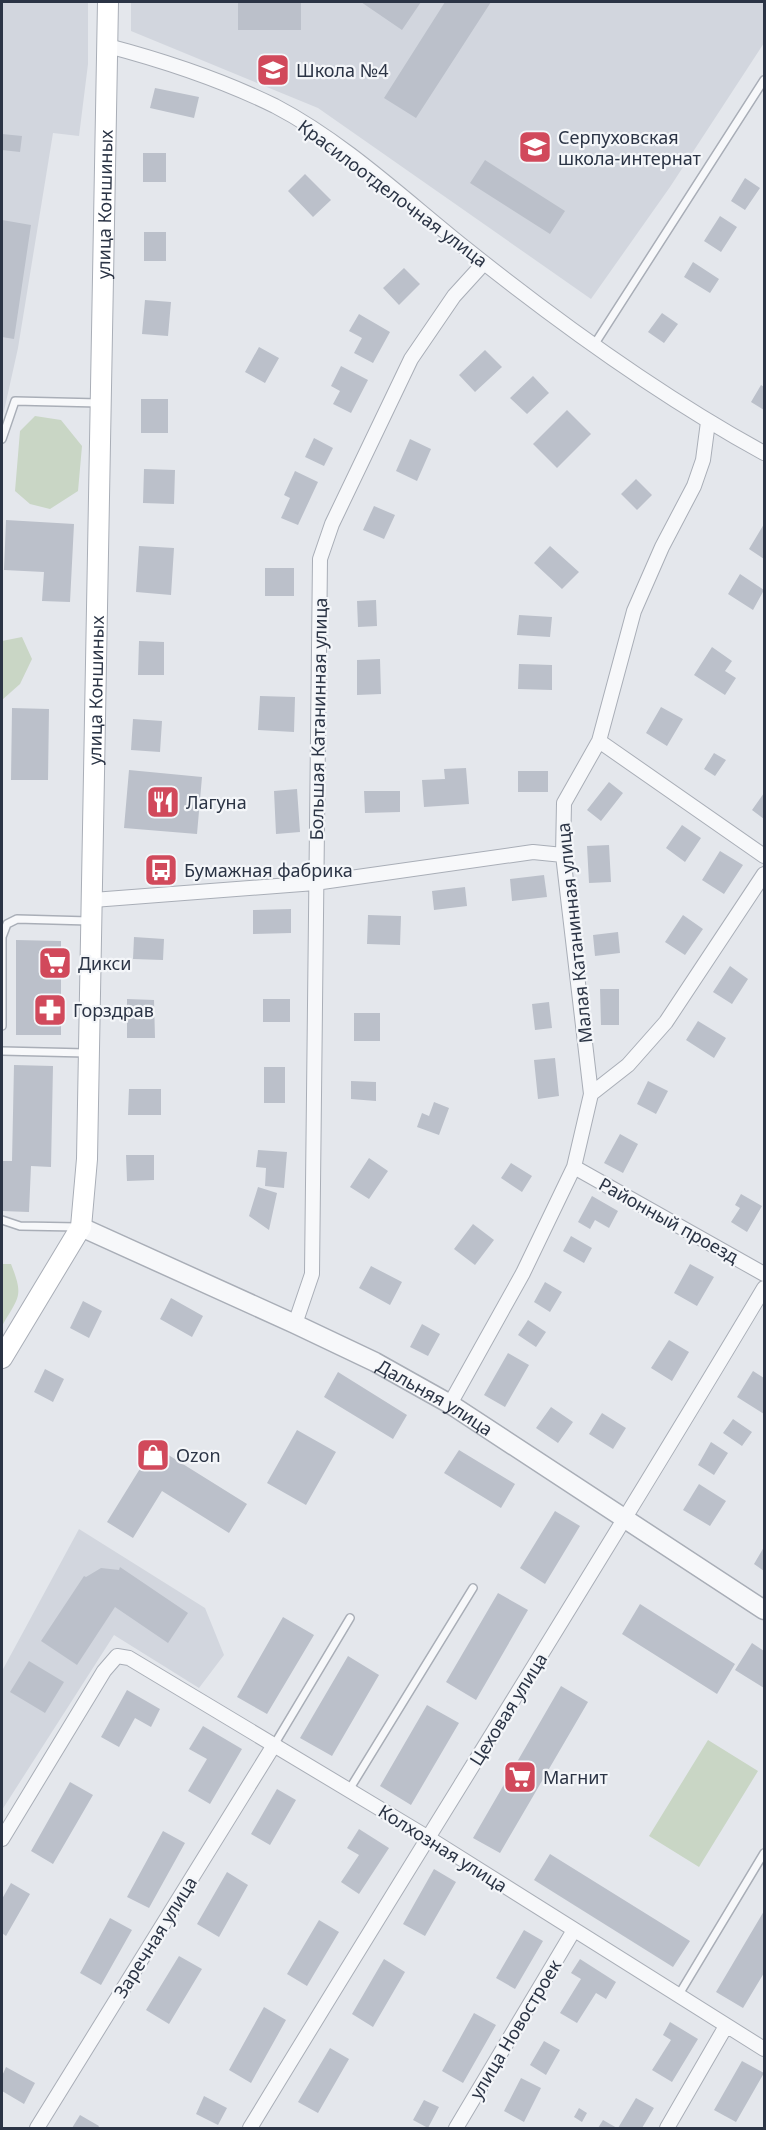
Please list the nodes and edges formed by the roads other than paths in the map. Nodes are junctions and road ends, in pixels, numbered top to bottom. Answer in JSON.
{"nodes":[{"id":1,"x":108,"y":2,"type":"edge"},
{"id":2,"x":108,"y":46,"type":"junction"},
{"id":3,"x":765,"y":80,"type":"edge"},
{"id":4,"x":484,"y":263,"type":"junction"},
{"id":5,"x":594,"y":345,"type":"junction"},
{"id":6,"x":102,"y":404,"type":"junction"},
{"id":7,"x":708,"y":422,"type":"junction"},
{"id":8,"x":2,"y":439,"type":"edge"},
{"id":9,"x":765,"y":453,"type":"edge"},
{"id":10,"x":599,"y":741,"type":"junction"},
{"id":11,"x":563,"y":855,"type":"junction"},
{"id":12,"x":765,"y":856,"type":"edge"},
{"id":13,"x":765,"y":874,"type":"edge"},
{"id":14,"x":315,"y":883,"type":"junction"},
{"id":15,"x":93,"y":900,"type":"junction"},
{"id":16,"x":92,"y":921,"type":"junction"},
{"id":17,"x":2,"y":1026,"type":"edge"},
{"id":18,"x":2,"y":1051,"type":"edge"},
{"id":19,"x":89,"y":1053,"type":"junction"},
{"id":20,"x":591,"y":1095,"type":"junction"},
{"id":21,"x":574,"y":1167,"type":"junction"},
{"id":22,"x":2,"y":1220,"type":"edge"},
{"id":23,"x":81,"y":1227,"type":"junction"},
{"id":24,"x":765,"y":1274,"type":"edge"},
{"id":25,"x":765,"y":1288,"type":"edge"},
{"id":26,"x":295,"y":1324,"type":"junction"},
{"id":27,"x":2,"y":1358,"type":"edge"},
{"id":28,"x":450,"y":1404,"type":"junction"},
{"id":29,"x":627,"y":1520,"type":"junction"},
{"id":30,"x":473,"y":1588,"type":"dead end"},
{"id":31,"x":765,"y":1610,"type":"edge"},
{"id":32,"x":350,"y":1618,"type":"dead end"},
{"id":33,"x":274,"y":1745,"type":"junction"},
{"id":34,"x":348,"y":1791,"type":"junction"},
{"id":35,"x":427,"y":1837,"type":"junction"},
{"id":36,"x":2,"y":1839,"type":"edge"},
{"id":37,"x":765,"y":1853,"type":"edge"},
{"id":38,"x":574,"y":1930,"type":"junction"},
{"id":39,"x":678,"y":1996,"type":"junction"},
{"id":40,"x":726,"y":2026,"type":"junction"},
{"id":41,"x":765,"y":2049,"type":"edge"},
{"id":42,"x":37,"y":2128,"type":"edge"},
{"id":43,"x":250,"y":2128,"type":"edge"},
{"id":44,"x":456,"y":2128,"type":"edge"},
{"id":45,"x":667,"y":2128,"type":"edge"}],
"edges":[{"from":1,"to":2,"type":"main road","name":"улица Коншиных"},
{"from":2,"to":4,"type":"street","name":"Красилоотделочная улица"},
{"from":2,"to":6,"type":"main road","name":"улица Коншиных"},
{"from":3,"to":5,"type":"lane"},
{"from":4,"to":5,"type":"street","name":"Красилоотделочная улица"},
{"from":4,"to":14,"type":"street","name":"Большая Катанинная улица"},
{"from":5,"to":7,"type":"street","name":"Красилоотделочная улица"},
{"from":6,"to":8,"type":"lane"},
{"from":6,"to":15,"type":"main road","name":"улица Коншиных"},
{"from":7,"to":9,"type":"street","name":"Красилоотделочная улица"},
{"from":7,"to":10,"type":"street","name":"Малая Катанинная улица"},
{"from":10,"to":11,"type":"street","name":"Малая Катанинная улица"},
{"from":10,"to":12,"type":"street"},
{"from":11,"to":14,"type":"street"},
{"from":11,"to":20,"type":"street","name":"Малая Катанинная улица"},
{"from":13,"to":20,"type":"street"},
{"from":14,"to":15,"type":"street"},
{"from":14,"to":26,"type":"street","name":"Большая Катанинная улица"},
{"from":15,"to":16,"type":"main road","name":"улица Коншиных"},
{"from":16,"to":17,"type":"lane"},
{"from":16,"to":19,"type":"main road","name":"улица Коншиных"},
{"from":18,"to":19,"type":"lane"},
{"from":19,"to":23,"type":"main road","name":"улица Коншиных"},
{"from":20,"to":21,"type":"street","name":"Малая Катанинная улица"},
{"from":21,"to":24,"type":"street","name":"Районный проезд"},
{"from":21,"to":28,"type":"street","name":"Малая Катанинная улица"},
{"from":22,"to":23,"type":"lane"},
{"from":23,"to":26,"type":"street","name":"Дальняя улица"},
{"from":23,"to":27,"type":"main road","name":"улица Коншиных"},
{"from":25,"to":29,"type":"street","name":"Цеховая улица"},
{"from":26,"to":28,"type":"street","name":"Дальняя улица"},
{"from":28,"to":29,"type":"street","name":"Дальняя улица"},
{"from":29,"to":31,"type":"street","name":"Дальняя улица"},
{"from":29,"to":35,"type":"street","name":"Цеховая улица"},
{"from":30,"to":34,"type":"lane"},
{"from":32,"to":33,"type":"lane"},
{"from":33,"to":34,"type":"street","name":"Колхозная улица"},
{"from":33,"to":36,"type":"street","name":"Колхозная улица"},
{"from":33,"to":42,"type":"street","name":"Заречная улица"},
{"from":34,"to":35,"type":"street","name":"Колхозная улица"},
{"from":35,"to":38,"type":"street","name":"Колхозная улица"},
{"from":35,"to":43,"type":"street","name":"Цеховая улица"},
{"from":37,"to":39,"type":"lane"},
{"from":38,"to":39,"type":"street","name":"Колхозная улица"},
{"from":38,"to":44,"type":"street","name":"улица Новостроек"},
{"from":39,"to":40,"type":"street","name":"Колхозная улица"},
{"from":40,"to":41,"type":"street","name":"Колхозная улица"},
{"from":40,"to":45,"type":"street"}]}
